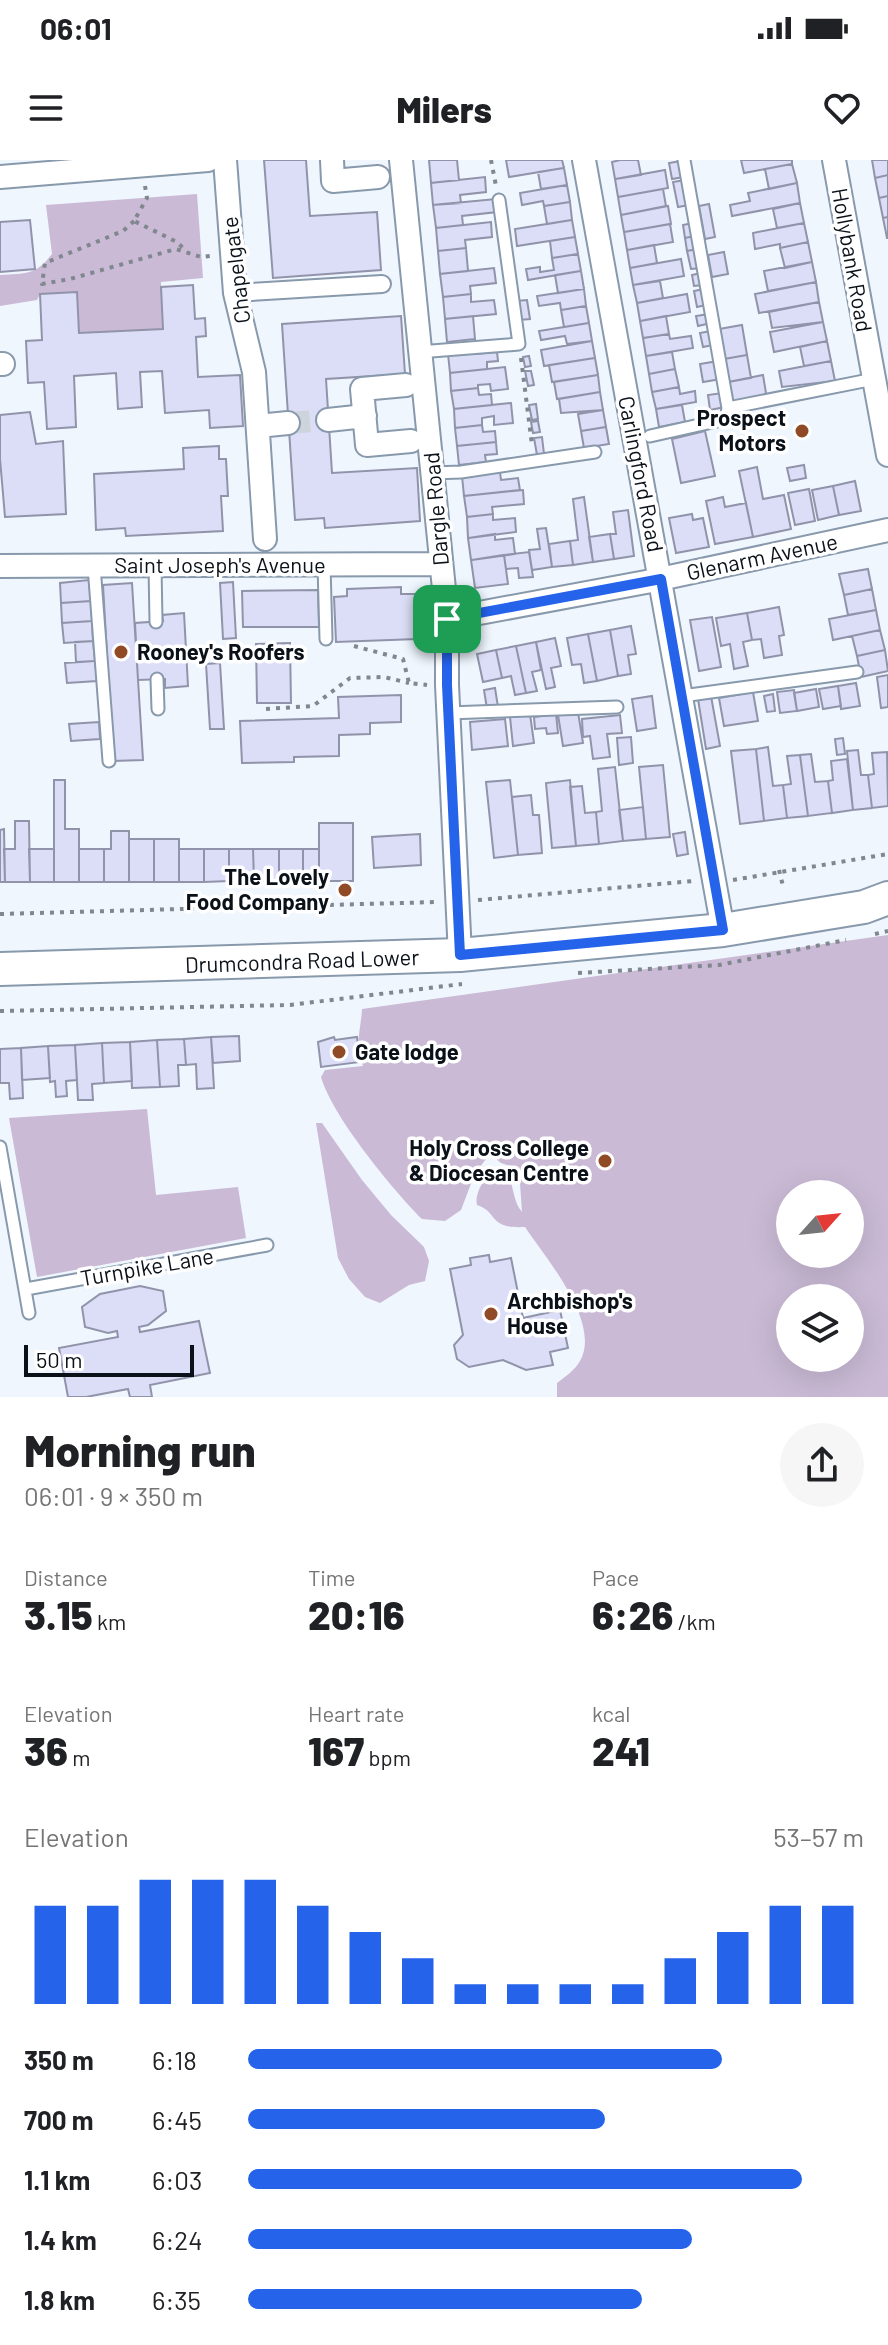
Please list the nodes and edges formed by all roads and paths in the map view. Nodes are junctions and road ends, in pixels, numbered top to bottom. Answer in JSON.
{"nodes":[{"id":1,"x":208,"y":160,"type":"edge"},
{"id":2,"x":225,"y":160,"type":"edge"},
{"id":3,"x":332,"y":160,"type":"edge"},
{"id":4,"x":401,"y":160,"type":"edge"},
{"id":5,"x":491,"y":160,"type":"edge"},
{"id":6,"x":584,"y":160,"type":"edge"},
{"id":7,"x":684,"y":160,"type":"edge"},
{"id":8,"x":834,"y":160,"type":"edge"},
{"id":9,"x":143,"y":165,"type":"junction"},
{"id":10,"x":0,"y":177,"type":"edge"},
{"id":11,"x":378,"y":177,"type":"dead end"},
{"id":12,"x":499,"y":200,"type":"joint"},
{"id":13,"x":134,"y":221,"type":"junction"},
{"id":14,"x":188,"y":253,"type":"junction"},
{"id":15,"x":232,"y":254,"type":"junction"},
{"id":16,"x":382,"y":284,"type":"dead end"},
{"id":17,"x":235,"y":293,"type":"junction"},
{"id":18,"x":519,"y":344,"type":"junction"},
{"id":19,"x":419,"y":352,"type":"junction"},
{"id":20,"x":874,"y":379,"type":"junction"},
{"id":21,"x":406,"y":385,"type":"dead end"},
{"id":22,"x":728,"y":408,"type":"junction"},
{"id":23,"x":365,"y":416,"type":"junction"},
{"id":24,"x":328,"y":420,"type":"tunnel mouth"},
{"id":25,"x":288,"y":423,"type":"tunnel mouth"},
{"id":26,"x":258,"y":426,"type":"junction"},
{"id":27,"x":650,"y":436,"type":"dead end"},
{"id":28,"x":411,"y":441,"type":"dead end"},
{"id":29,"x":595,"y":452,"type":"dead end"},
{"id":30,"x":888,"y":455,"type":"edge"},
{"id":31,"x":534,"y":459,"type":"junction"},
{"id":32,"x":433,"y":473,"type":"junction"},
{"id":33,"x":888,"y":530,"type":"edge"},
{"id":34,"x":265,"y":539,"type":"dead end"},
{"id":35,"x":440,"y":564,"type":"junction"},
{"id":36,"x":324,"y":565,"type":"junction"},
{"id":37,"x":0,"y":566,"type":"edge"},
{"id":38,"x":94,"y":566,"type":"junction"},
{"id":39,"x":155,"y":566,"type":"junction"},
{"id":40,"x":661,"y":579,"type":"junction"},
{"id":41,"x":447,"y":619,"type":"junction"},
{"id":42,"x":156,"y":622,"type":"dead end"},
{"id":43,"x":326,"y":639,"type":"dead end"},
{"id":44,"x":354,"y":646,"type":"dead end"},
{"id":45,"x":857,"y":672,"type":"dead end"},
{"id":46,"x":157,"y":679,"type":"dead end"},
{"id":47,"x":409,"y":683,"type":"junction"},
{"id":48,"x":428,"y":685,"type":"dead end"},
{"id":49,"x":682,"y":696,"type":"junction"},
{"id":50,"x":617,"y":707,"type":"dead end"},
{"id":51,"x":158,"y":709,"type":"dead end"},
{"id":52,"x":266,"y":709,"type":"dead end"},
{"id":53,"x":448,"y":713,"type":"junction"},
{"id":54,"x":109,"y":761,"type":"dead end"},
{"id":55,"x":779,"y":870,"type":"dead end"},
{"id":56,"x":783,"y":886,"type":"dead end"},
{"id":57,"x":888,"y":898,"type":"edge"},
{"id":58,"x":723,"y":930,"type":"junction"},
{"id":59,"x":460,"y":955,"type":"junction"},
{"id":60,"x":0,"y":969,"type":"edge"},
{"id":61,"x":0,"y":1147,"type":"edge"},
{"id":62,"x":267,"y":1245,"type":"dead end"},
{"id":63,"x":26,"y":1289,"type":"junction"},
{"id":64,"x":29,"y":1313,"type":"dead end"}],
"edges":[{"from":1,"to":9,"type":"street"},
{"from":2,"to":15,"type":"street","name":"Chapelgate"},
{"from":3,"to":11,"type":"street"},
{"from":4,"to":19,"type":"street","name":"Dargle Road"},
{"from":5,"to":12,"type":"path"},
{"from":6,"to":40,"type":"street","name":"Carlingford Road"},
{"from":7,"to":22,"type":"lane"},
{"from":8,"to":20,"type":"street","name":"Hollybank Road"},
{"from":9,"to":10,"type":"street"},
{"from":9,"to":13,"type":"path"},
{"from":12,"to":18,"type":"lane"},
{"from":13,"to":14,"type":"path"},
{"from":13,"to":14,"type":"path"},
{"from":14,"to":15,"type":"path"},
{"from":15,"to":17,"type":"street","name":"Chapelgate"},
{"from":16,"to":17,"type":"street"},
{"from":17,"to":26,"type":"street","name":"Chapelgate"},
{"from":18,"to":19,"type":"lane"},
{"from":18,"to":31,"type":"path"},
{"from":19,"to":32,"type":"street","name":"Dargle Road"},
{"from":20,"to":22,"type":"lane"},
{"from":20,"to":30,"type":"street","name":"Hollybank Road"},
{"from":21,"to":23,"type":"street"},
{"from":22,"to":27,"type":"lane"},
{"from":23,"to":24,"type":"street"},
{"from":23,"to":28,"type":"street"},
{"from":25,"to":26,"type":"street"},
{"from":26,"to":34,"type":"street","name":"Chapelgate"},
{"from":29,"to":31,"type":"lane"},
{"from":31,"to":32,"type":"lane"},
{"from":32,"to":35,"type":"street","name":"Dargle Road"},
{"from":33,"to":40,"type":"street","name":"Glenarm Avenue"},
{"from":35,"to":36,"type":"street","name":"Saint Joseph's Avenue"},
{"from":35,"to":41,"type":"street","name":"Dargle Road"},
{"from":36,"to":39,"type":"street","name":"Saint Joseph's Avenue"},
{"from":36,"to":43,"type":"lane"},
{"from":37,"to":38,"type":"street","name":"Saint Joseph's Avenue"},
{"from":38,"to":39,"type":"street","name":"Saint Joseph's Avenue"},
{"from":38,"to":54,"type":"lane"},
{"from":39,"to":42,"type":"lane"},
{"from":40,"to":41,"type":"street","name":"Glenarm Avenue"},
{"from":40,"to":49,"type":"street","name":"Carlingford Road"},
{"from":41,"to":53,"type":"street","name":"Dargle Road"},
{"from":44,"to":47,"type":"path"},
{"from":45,"to":49,"type":"lane"},
{"from":46,"to":51,"type":"lane"},
{"from":47,"to":48,"type":"path"},
{"from":47,"to":52,"type":"path"},
{"from":49,"to":58,"type":"street","name":"Carlingford Road"},
{"from":50,"to":53,"type":"lane"},
{"from":53,"to":59,"type":"street","name":"Dargle Road"},
{"from":55,"to":56,"type":"path"},
{"from":57,"to":58,"type":"main road","name":"Drumcondra Road Lower"},
{"from":58,"to":59,"type":"main road","name":"Drumcondra Road Lower"},
{"from":59,"to":60,"type":"main road","name":"Drumcondra Road Lower"},
{"from":61,"to":63,"type":"lane"},
{"from":62,"to":63,"type":"lane","name":"Turnpike Lane"},
{"from":63,"to":64,"type":"lane"}]}
